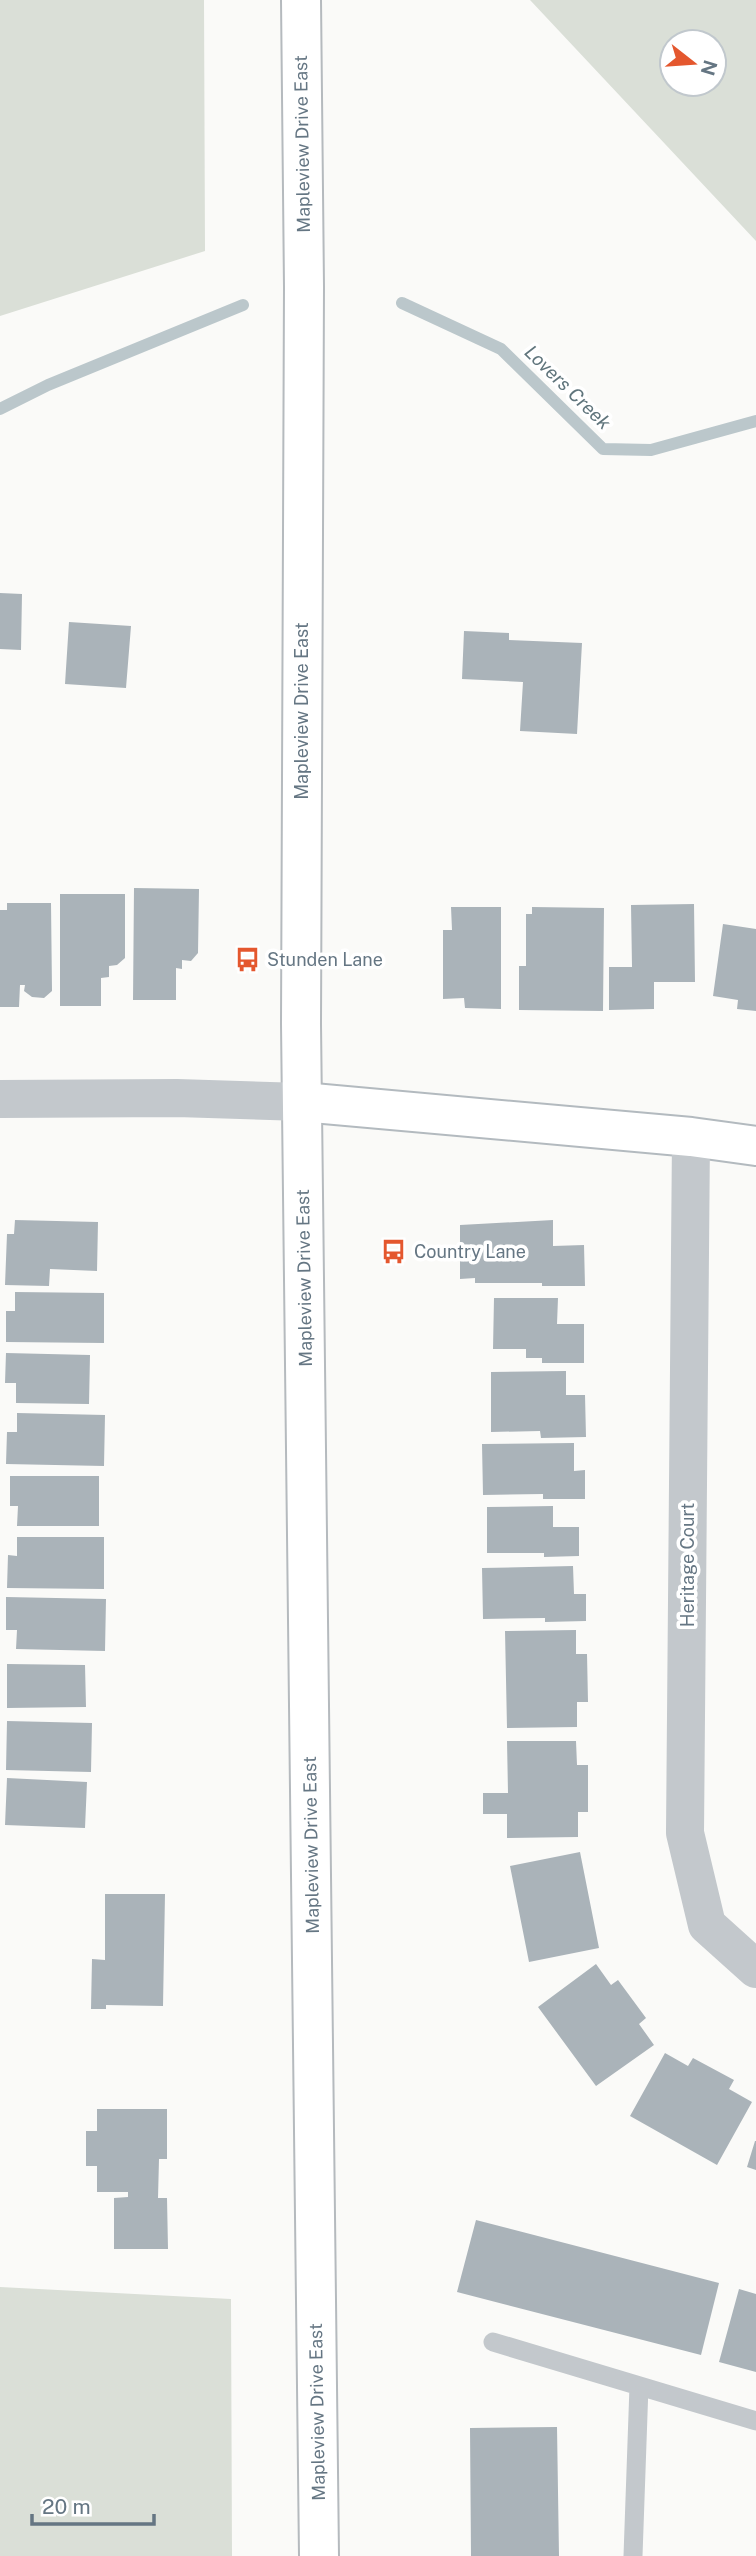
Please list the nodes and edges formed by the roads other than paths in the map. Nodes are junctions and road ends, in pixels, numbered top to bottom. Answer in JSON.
{"nodes":[{"id":1,"x":301,"y":0,"type":"edge"},
{"id":2,"x":0,"y":1099,"type":"edge"},
{"id":3,"x":302,"y":1102,"type":"junction"},
{"id":4,"x":691,"y":1137,"type":"junction"},
{"id":5,"x":756,"y":1146,"type":"edge"},
{"id":6,"x":756,"y":1969,"type":"edge"},
{"id":7,"x":493,"y":2342,"type":"dead end"},
{"id":8,"x":639,"y":2386,"type":"junction"},
{"id":9,"x":756,"y":2421,"type":"edge"},
{"id":10,"x":319,"y":2556,"type":"edge"},
{"id":11,"x":633,"y":2556,"type":"edge"}],
"edges":[{"from":1,"to":3,"type":"main road","name":"Mapleview Drive East"},
{"from":2,"to":3,"type":"street"},
{"from":3,"to":4,"type":"main road"},
{"from":3,"to":10,"type":"main road","name":"Mapleview Drive East"},
{"from":4,"to":5,"type":"main road"},
{"from":4,"to":6,"type":"street","name":"Heritage Court"},
{"from":7,"to":8,"type":"lane"},
{"from":8,"to":9,"type":"lane"},
{"from":8,"to":11,"type":"lane"}]}
